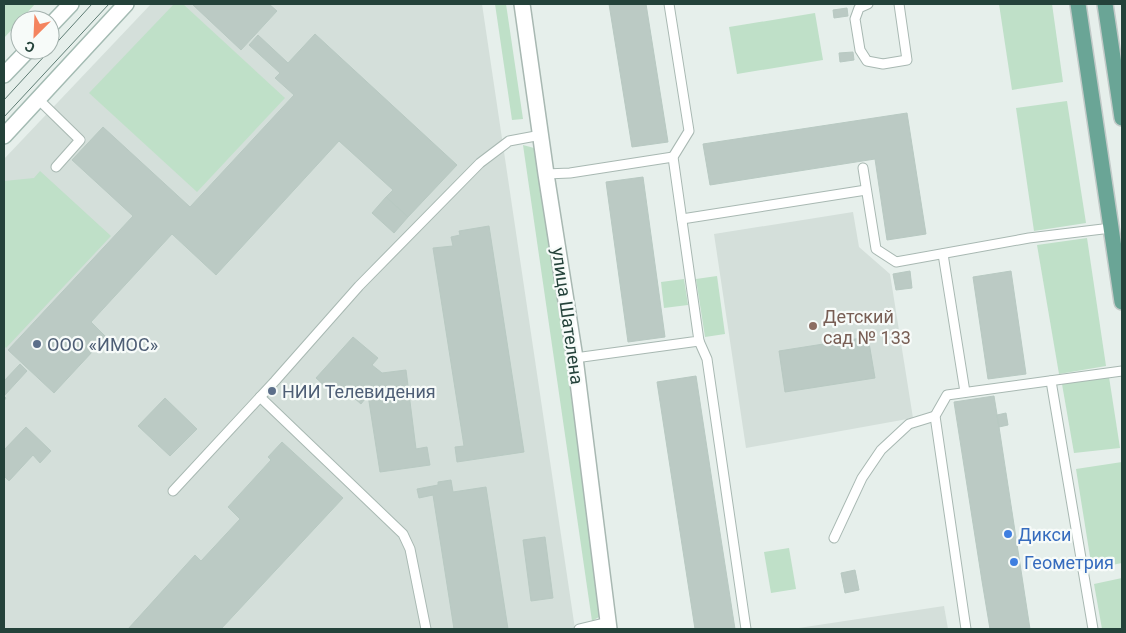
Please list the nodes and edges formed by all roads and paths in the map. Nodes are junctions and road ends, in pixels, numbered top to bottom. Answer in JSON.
{"nodes":[{"id":1,"x":72,"y":4,"type":"edge"},
{"id":2,"x":126,"y":4,"type":"edge"},
{"id":3,"x":522,"y":4,"type":"edge"},
{"id":4,"x":669,"y":4,"type":"edge"},
{"id":5,"x":868,"y":4,"type":"edge"},
{"id":6,"x":899,"y":4,"type":"edge"},
{"id":7,"x":1078,"y":4,"type":"edge"},
{"id":8,"x":1105,"y":4,"type":"edge"},
{"id":9,"x":60,"y":16,"type":"edge"},
{"id":10,"x":18,"y":60,"type":"edge"},
{"id":11,"x":4,"y":75,"type":"edge"},
{"id":12,"x":38,"y":99,"type":"junction"},
{"id":13,"x":1122,"y":118,"type":"edge"},
{"id":14,"x":541,"y":135,"type":"junction"},
{"id":15,"x":4,"y":136,"type":"edge"},
{"id":16,"x":673,"y":157,"type":"junction"},
{"id":17,"x":56,"y":167,"type":"dead end"},
{"id":18,"x":863,"y":168,"type":"dead end"},
{"id":19,"x":546,"y":174,"type":"junction"},
{"id":20,"x":866,"y":190,"type":"junction"},
{"id":21,"x":682,"y":219,"type":"junction"},
{"id":22,"x":1111,"y":228,"type":"junction"},
{"id":23,"x":943,"y":254,"type":"junction"},
{"id":24,"x":1122,"y":302,"type":"edge"},
{"id":25,"x":699,"y":341,"type":"junction"},
{"id":26,"x":575,"y":358,"type":"junction"},
{"id":27,"x":1122,"y":371,"type":"edge"},
{"id":28,"x":1051,"y":381,"type":"junction"},
{"id":29,"x":965,"y":392,"type":"junction"},
{"id":30,"x":260,"y":397,"type":"junction"},
{"id":31,"x":935,"y":416,"type":"junction"},
{"id":32,"x":173,"y":491,"type":"dead end"},
{"id":33,"x":834,"y":538,"type":"dead end"},
{"id":34,"x":608,"y":626,"type":"edge"},
{"id":35,"x":426,"y":629,"type":"edge"},
{"id":36,"x":579,"y":629,"type":"edge"},
{"id":37,"x":746,"y":629,"type":"edge"},
{"id":38,"x":966,"y":629,"type":"edge"},
{"id":39,"x":1093,"y":629,"type":"edge"}],
"edges":[{"from":1,"to":9,"type":"street"},
{"from":2,"to":12,"type":"street"},
{"from":3,"to":14,"type":"street","name":"улица Шателена"},
{"from":4,"to":16,"type":"lane"},
{"from":5,"to":6,"type":"lane"},
{"from":7,"to":22,"type":"main road"},
{"from":8,"to":13,"type":"main road"},
{"from":10,"to":11,"type":"street"},
{"from":12,"to":15,"type":"street"},
{"from":12,"to":17,"type":"lane"},
{"from":14,"to":19,"type":"street","name":"улица Шателена"},
{"from":14,"to":30,"type":"lane"},
{"from":16,"to":19,"type":"lane"},
{"from":16,"to":21,"type":"lane"},
{"from":18,"to":20,"type":"lane"},
{"from":19,"to":26,"type":"street","name":"улица Шателена"},
{"from":20,"to":21,"type":"lane"},
{"from":20,"to":23,"type":"lane"},
{"from":21,"to":25,"type":"lane"},
{"from":22,"to":23,"type":"lane"},
{"from":22,"to":24,"type":"main road"},
{"from":23,"to":29,"type":"lane"},
{"from":25,"to":26,"type":"lane"},
{"from":25,"to":37,"type":"lane"},
{"from":26,"to":34,"type":"street","name":"улица Шателена"},
{"from":27,"to":28,"type":"lane"},
{"from":28,"to":29,"type":"lane"},
{"from":28,"to":39,"type":"lane"},
{"from":29,"to":31,"type":"lane"},
{"from":30,"to":32,"type":"lane"},
{"from":30,"to":35,"type":"lane"},
{"from":31,"to":33,"type":"lane"},
{"from":31,"to":38,"type":"lane"},
{"from":34,"to":36,"type":"lane"}]}
